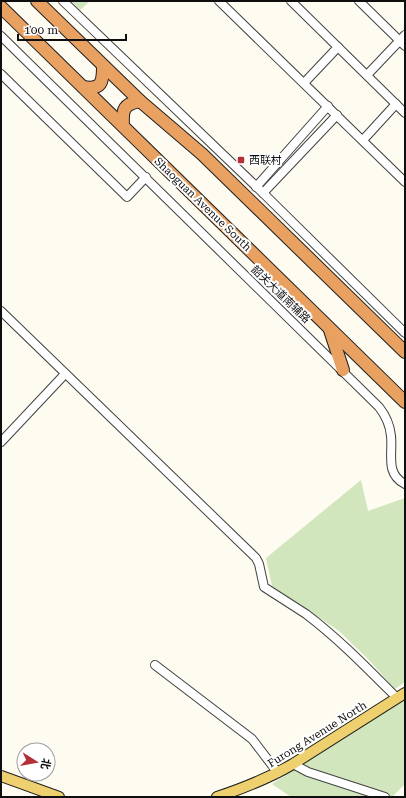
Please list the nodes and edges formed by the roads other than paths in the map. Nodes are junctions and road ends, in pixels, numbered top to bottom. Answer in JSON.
{"nodes":[{"id":1,"x":37,"y":1,"type":"edge"},
{"id":2,"x":63,"y":1,"type":"edge"},
{"id":3,"x":291,"y":1,"type":"edge"},
{"id":4,"x":359,"y":1,"type":"edge"},
{"id":5,"x":225,"y":3,"type":"edge"},
{"id":6,"x":1,"y":7,"type":"edge"},
{"id":7,"x":1,"y":36,"type":"edge"},
{"id":8,"x":403,"y":40,"type":"edge"},
{"id":9,"x":338,"y":47,"type":"junction"},
{"id":10,"x":103,"y":66,"type":"junction"},
{"id":11,"x":1,"y":74,"type":"edge"},
{"id":12,"x":367,"y":75,"type":"junction"},
{"id":13,"x":304,"y":83,"type":"junction"},
{"id":14,"x":83,"y":87,"type":"junction"},
{"id":15,"x":140,"y":101,"type":"junction"},
{"id":16,"x":396,"y":104,"type":"junction"},
{"id":17,"x":328,"y":106,"type":"junction"},
{"id":18,"x":405,"y":113,"type":"edge"},
{"id":19,"x":337,"y":115,"type":"junction"},
{"id":20,"x":123,"y":125,"type":"junction"},
{"id":21,"x":362,"y":140,"type":"junction"},
{"id":22,"x":146,"y":177,"type":"junction"},
{"id":23,"x":405,"y":182,"type":"edge"},
{"id":24,"x":256,"y":187,"type":"junction"},
{"id":25,"x":263,"y":193,"type":"junction"},
{"id":26,"x":1,"y":311,"type":"edge"},
{"id":27,"x":329,"y":327,"type":"junction"},
{"id":28,"x":405,"y":333,"type":"edge"},
{"id":29,"x":405,"y":352,"type":"edge"},
{"id":30,"x":343,"y":370,"type":"junction"},
{"id":31,"x":65,"y":374,"type":"junction"},
{"id":32,"x":405,"y":402,"type":"edge"},
{"id":33,"x":1,"y":442,"type":"edge"},
{"id":34,"x":405,"y":484,"type":"edge"},
{"id":35,"x":155,"y":665,"type":"dead end"},
{"id":36,"x":401,"y":696,"type":"edge"},
{"id":37,"x":294,"y":764,"type":"junction"},
{"id":38,"x":278,"y":773,"type":"junction"},
{"id":39,"x":1,"y":776,"type":"edge"},
{"id":40,"x":59,"y":797,"type":"edge"},
{"id":41,"x":217,"y":797,"type":"edge"},
{"id":42,"x":385,"y":797,"type":"edge"}],
"edges":[{"from":1,"to":10,"type":"highway"},
{"from":2,"to":24,"type":"street"},
{"from":3,"to":9,"type":"street"},
{"from":4,"to":8,"type":"street"},
{"from":5,"to":13,"type":"street"},
{"from":6,"to":14,"type":"highway","name":"Shaoguan Avenue South"},
{"from":7,"to":22,"type":"street","name":"韶关大道南辅路"},
{"from":8,"to":12,"type":"street"},
{"from":9,"to":12,"type":"street"},
{"from":9,"to":13,"type":"street"},
{"from":10,"to":14,"type":"highway"},
{"from":10,"to":15,"type":"highway"},
{"from":11,"to":22,"type":"street"},
{"from":12,"to":16,"type":"street"},
{"from":13,"to":17,"type":"street"},
{"from":14,"to":20,"type":"highway","name":"Shaoguan Avenue South"},
{"from":15,"to":20,"type":"highway"},
{"from":15,"to":29,"type":"highway"},
{"from":16,"to":18,"type":"street"},
{"from":16,"to":21,"type":"street"},
{"from":17,"to":19,"type":"street"},
{"from":17,"to":24,"type":"street"},
{"from":19,"to":21,"type":"street"},
{"from":19,"to":25,"type":"street"},
{"from":20,"to":27,"type":"highway","name":"Shaoguan Avenue South"},
{"from":21,"to":23,"type":"street"},
{"from":22,"to":30,"type":"street","name":"韶关大道南辅路"},
{"from":24,"to":25,"type":"street"},
{"from":25,"to":28,"type":"street"},
{"from":26,"to":31,"type":"street"},
{"from":27,"to":30,"type":"highway"},
{"from":27,"to":32,"type":"highway","name":"Shaoguan Avenue South"},
{"from":30,"to":34,"type":"street","name":"韶关大道南辅路"},
{"from":31,"to":33,"type":"street"},
{"from":31,"to":36,"type":"street"},
{"from":35,"to":38,"type":"street"},
{"from":36,"to":37,"type":"main road","name":"Furong Avenue North"},
{"from":37,"to":38,"type":"main road","name":"Furong Avenue North"},
{"from":37,"to":42,"type":"street"},
{"from":38,"to":41,"type":"main road","name":"Furong Avenue North"},
{"from":39,"to":40,"type":"main road"}]}
